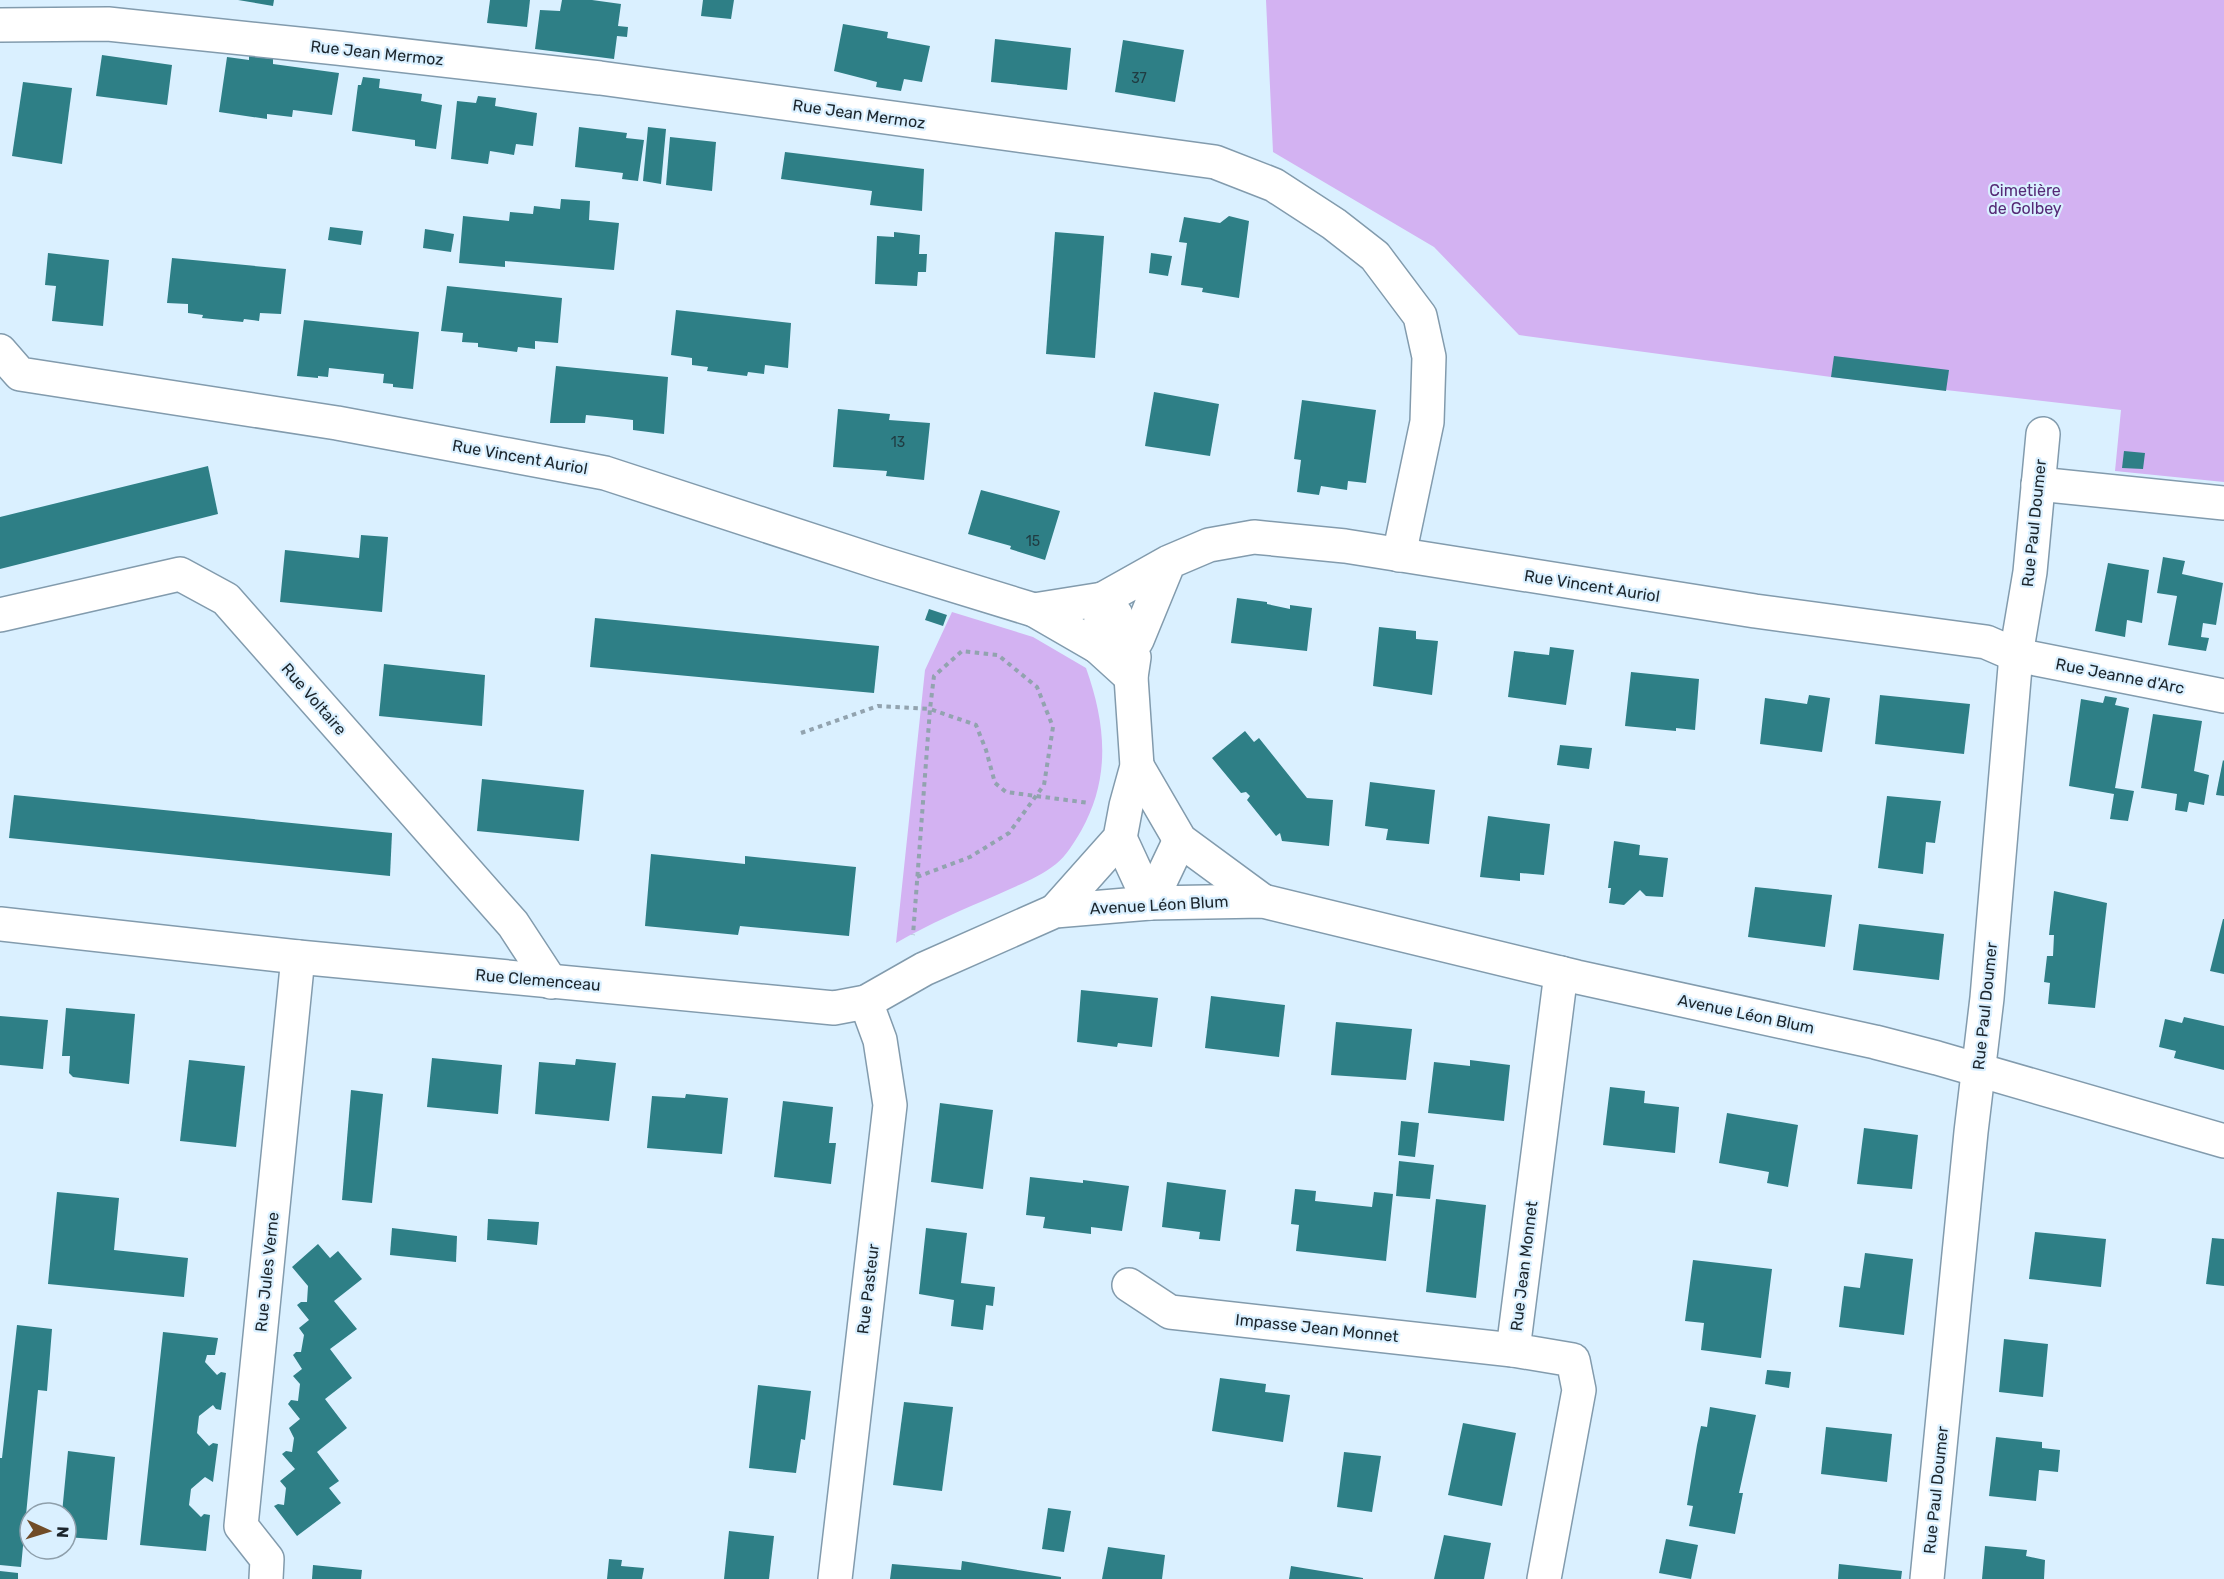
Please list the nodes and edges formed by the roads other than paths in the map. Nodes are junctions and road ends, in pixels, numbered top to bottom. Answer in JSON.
{"nodes":[{"id":1,"x":0,"y":25,"type":"edge"},
{"id":2,"x":0,"y":351,"type":"edge"},
{"id":3,"x":2043,"y":434,"type":"dead end"},
{"id":4,"x":2038,"y":484,"type":"junction"},
{"id":5,"x":2224,"y":503,"type":"edge"},
{"id":6,"x":1399,"y":555,"type":"junction"},
{"id":7,"x":1169,"y":562,"type":"junction"},
{"id":8,"x":1104,"y":599,"type":"junction"},
{"id":9,"x":1034,"y":610,"type":"junction"},
{"id":10,"x":0,"y":615,"type":"edge"},
{"id":11,"x":1137,"y":640,"type":"junction"},
{"id":12,"x":1098,"y":647,"type":"junction"},
{"id":13,"x":2016,"y":656,"type":"junction"},
{"id":14,"x":1131,"y":677,"type":"junction"},
{"id":15,"x":2224,"y":696,"type":"edge"},
{"id":16,"x":1137,"y":766,"type":"junction"},
{"id":17,"x":1120,"y":838,"type":"junction"},
{"id":18,"x":1180,"y":840,"type":"junction"},
{"id":19,"x":1263,"y":901,"type":"junction"},
{"id":20,"x":1150,"y":903,"type":"junction"},
{"id":21,"x":1055,"y":911,"type":"junction"},
{"id":22,"x":0,"y":924,"type":"edge"},
{"id":23,"x":298,"y":957,"type":"junction"},
{"id":24,"x":1561,"y":973,"type":"junction"},
{"id":25,"x":551,"y":982,"type":"junction"},
{"id":26,"x":866,"y":1002,"type":"junction"},
{"id":27,"x":1978,"y":1069,"type":"junction"},
{"id":28,"x":2224,"y":1141,"type":"edge"},
{"id":29,"x":1129,"y":1285,"type":"dead end"},
{"id":30,"x":1513,"y":1350,"type":"junction"},
{"id":31,"x":266,"y":1579,"type":"edge"},
{"id":32,"x":835,"y":1579,"type":"edge"},
{"id":33,"x":1544,"y":1579,"type":"edge"},
{"id":34,"x":1927,"y":1579,"type":"edge"}],
"edges":[{"from":1,"to":6,"type":"street","name":"Rue Jean Mermoz"},
{"from":2,"to":9,"type":"street","name":"Rue Vincent Auriol"},
{"from":3,"to":4,"type":"street","name":"Rue Paul Doumer"},
{"from":4,"to":5,"type":"street"},
{"from":4,"to":13,"type":"street","name":"Rue Paul Doumer"},
{"from":6,"to":7,"type":"street","name":"Rue Vincent Auriol"},
{"from":6,"to":13,"type":"street","name":"Rue Vincent Auriol"},
{"from":7,"to":8,"type":"street","name":"Rue Vincent Auriol"},
{"from":7,"to":11,"type":"street"},
{"from":8,"to":9,"type":"street","name":"Rue Vincent Auriol"},
{"from":8,"to":11,"type":"street"},
{"from":8,"to":12,"type":"street"},
{"from":9,"to":12,"type":"street","name":"Rue Vincent Auriol"},
{"from":10,"to":25,"type":"street","name":"Rue Voltaire"},
{"from":11,"to":12,"type":"street"},
{"from":11,"to":14,"type":"street"},
{"from":12,"to":14,"type":"street","name":"Rue Vincent Auriol"},
{"from":13,"to":15,"type":"street","name":"Rue Jeanne d'Arc"},
{"from":13,"to":27,"type":"street","name":"Rue Paul Doumer"},
{"from":14,"to":16,"type":"street"},
{"from":16,"to":17,"type":"street"},
{"from":16,"to":18,"type":"street","name":"Avenue Léon Blum"},
{"from":17,"to":18,"type":"street"},
{"from":17,"to":20,"type":"street"},
{"from":17,"to":21,"type":"street"},
{"from":18,"to":19,"type":"street","name":"Avenue Léon Blum"},
{"from":18,"to":20,"type":"street"},
{"from":19,"to":20,"type":"street","name":"Avenue Léon Blum"},
{"from":19,"to":24,"type":"street","name":"Avenue Léon Blum"},
{"from":20,"to":21,"type":"street","name":"Avenue Léon Blum"},
{"from":21,"to":26,"type":"street","name":"Rue Clemenceau"},
{"from":22,"to":23,"type":"street","name":"Rue Clemenceau"},
{"from":23,"to":25,"type":"street","name":"Rue Clemenceau"},
{"from":23,"to":31,"type":"street","name":"Rue Jules Verne"},
{"from":24,"to":27,"type":"street","name":"Avenue Léon Blum"},
{"from":24,"to":30,"type":"street","name":"Rue Jean Monnet"},
{"from":25,"to":26,"type":"street","name":"Rue Clemenceau"},
{"from":26,"to":32,"type":"street","name":"Rue Pasteur"},
{"from":27,"to":28,"type":"street","name":"Avenue Léon Blum"},
{"from":27,"to":34,"type":"street","name":"Rue Paul Doumer"},
{"from":29,"to":30,"type":"street","name":"Impasse Jean Monnet"},
{"from":30,"to":33,"type":"street","name":"Rue Jean Monnet"}]}
